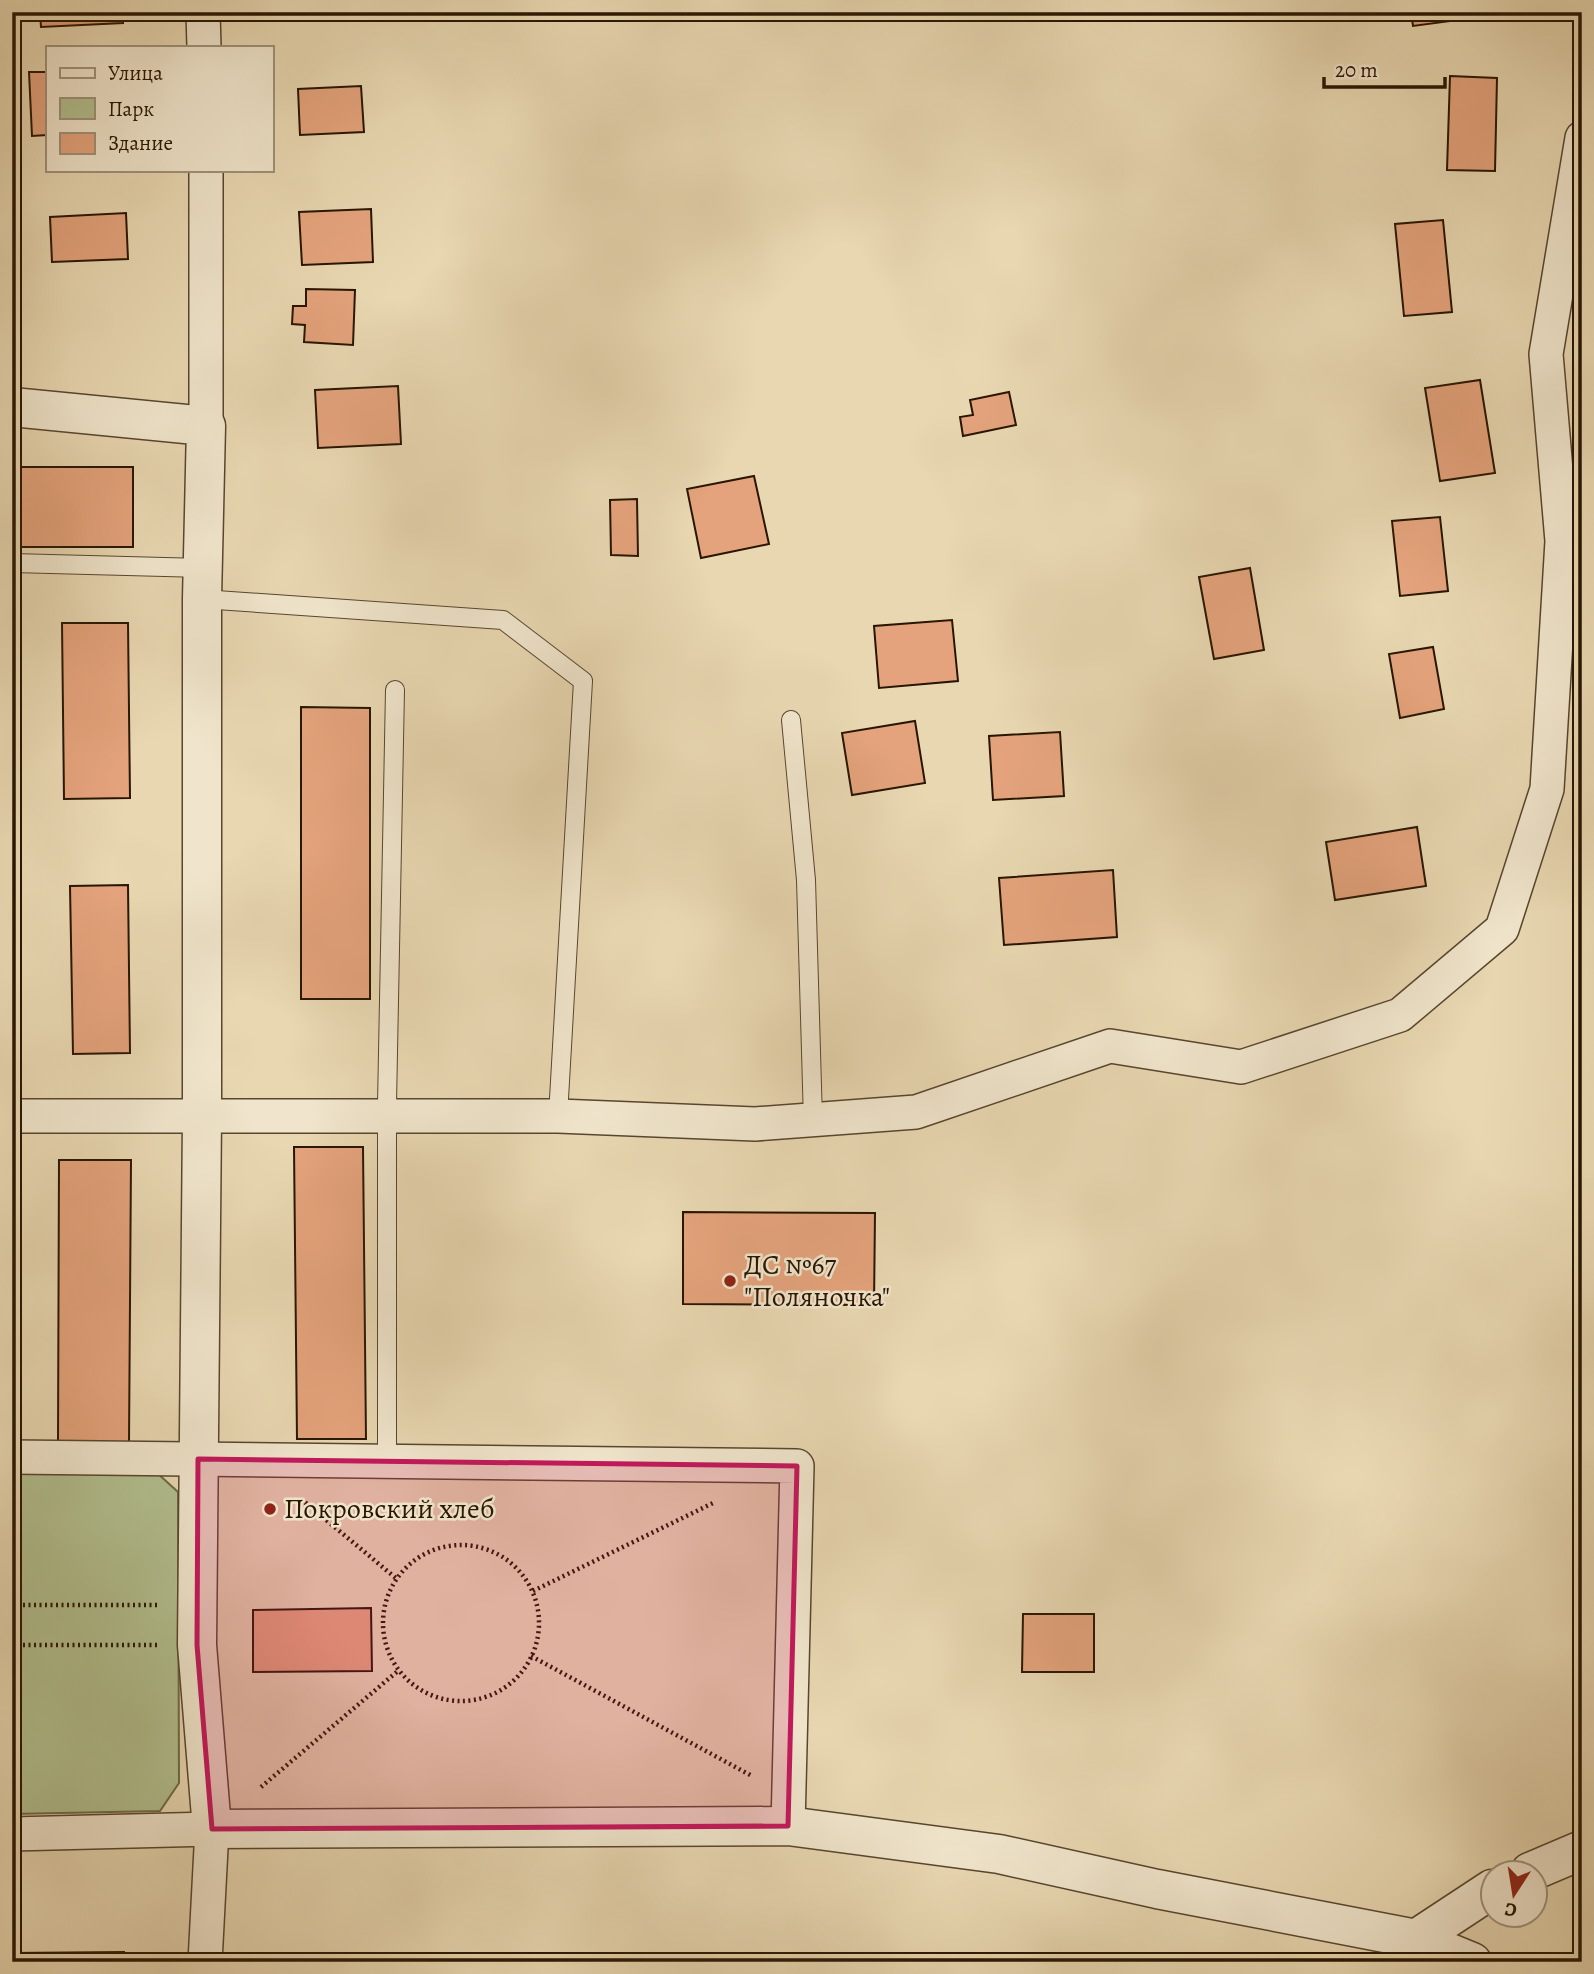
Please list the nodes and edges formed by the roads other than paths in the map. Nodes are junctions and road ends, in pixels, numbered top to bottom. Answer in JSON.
{"nodes":[{"id":1,"x":203,"y":12,"type":"edge"},
{"id":2,"x":204,"y":46,"type":"edge"},
{"id":3,"x":1582,"y":138,"type":"edge"},
{"id":4,"x":206,"y":172,"type":"edge"},
{"id":5,"x":12,"y":407,"type":"edge"},
{"id":6,"x":206,"y":426,"type":"junction"},
{"id":7,"x":12,"y":563,"type":"edge"},
{"id":8,"x":202,"y":583,"type":"junction"},
{"id":9,"x":395,"y":690,"type":"dead end"},
{"id":10,"x":791,"y":720,"type":"dead end"},
{"id":11,"x":12,"y":1116,"type":"edge"},
{"id":12,"x":558,"y":1116,"type":"junction"},
{"id":13,"x":202,"y":1117,"type":"junction"},
{"id":14,"x":387,"y":1117,"type":"junction"},
{"id":15,"x":813,"y":1120,"type":"junction"},
{"id":16,"x":12,"y":1457,"type":"edge"},
{"id":17,"x":198,"y":1459,"type":"junction"},
{"id":18,"x":387,"y":1462,"type":"junction"},
{"id":19,"x":788,"y":1811,"type":"junction"},
{"id":20,"x":212,"y":1829,"type":"junction"},
{"id":21,"x":12,"y":1834,"type":"edge"},
{"id":22,"x":1582,"y":1850,"type":"edge"},
{"id":23,"x":1548,"y":1864,"type":"edge"},
{"id":24,"x":1478,"y":1899,"type":"edge"},
{"id":25,"x":1416,"y":1939,"type":"junction"},
{"id":26,"x":205,"y":1962,"type":"edge"},
{"id":27,"x":1472,"y":1962,"type":"edge"}],
"edges":[{"from":1,"to":2,"type":"street"},
{"from":3,"to":15,"type":"street"},
{"from":4,"to":6,"type":"street"},
{"from":5,"to":6,"type":"street"},
{"from":6,"to":8,"type":"street"},
{"from":7,"to":8,"type":"lane"},
{"from":8,"to":12,"type":"lane"},
{"from":8,"to":13,"type":"street"},
{"from":9,"to":14,"type":"lane"},
{"from":10,"to":15,"type":"lane"},
{"from":11,"to":13,"type":"street"},
{"from":12,"to":14,"type":"street"},
{"from":12,"to":15,"type":"street"},
{"from":13,"to":14,"type":"street"},
{"from":13,"to":17,"type":"street"},
{"from":14,"to":18,"type":"lane"},
{"from":16,"to":17,"type":"street"},
{"from":17,"to":18,"type":"street"},
{"from":17,"to":20,"type":"street"},
{"from":18,"to":19,"type":"street"},
{"from":19,"to":20,"type":"street"},
{"from":19,"to":25,"type":"street"},
{"from":20,"to":21,"type":"street"},
{"from":20,"to":26,"type":"street"},
{"from":22,"to":23,"type":"street"},
{"from":24,"to":25,"type":"street"},
{"from":25,"to":27,"type":"street"}]}
